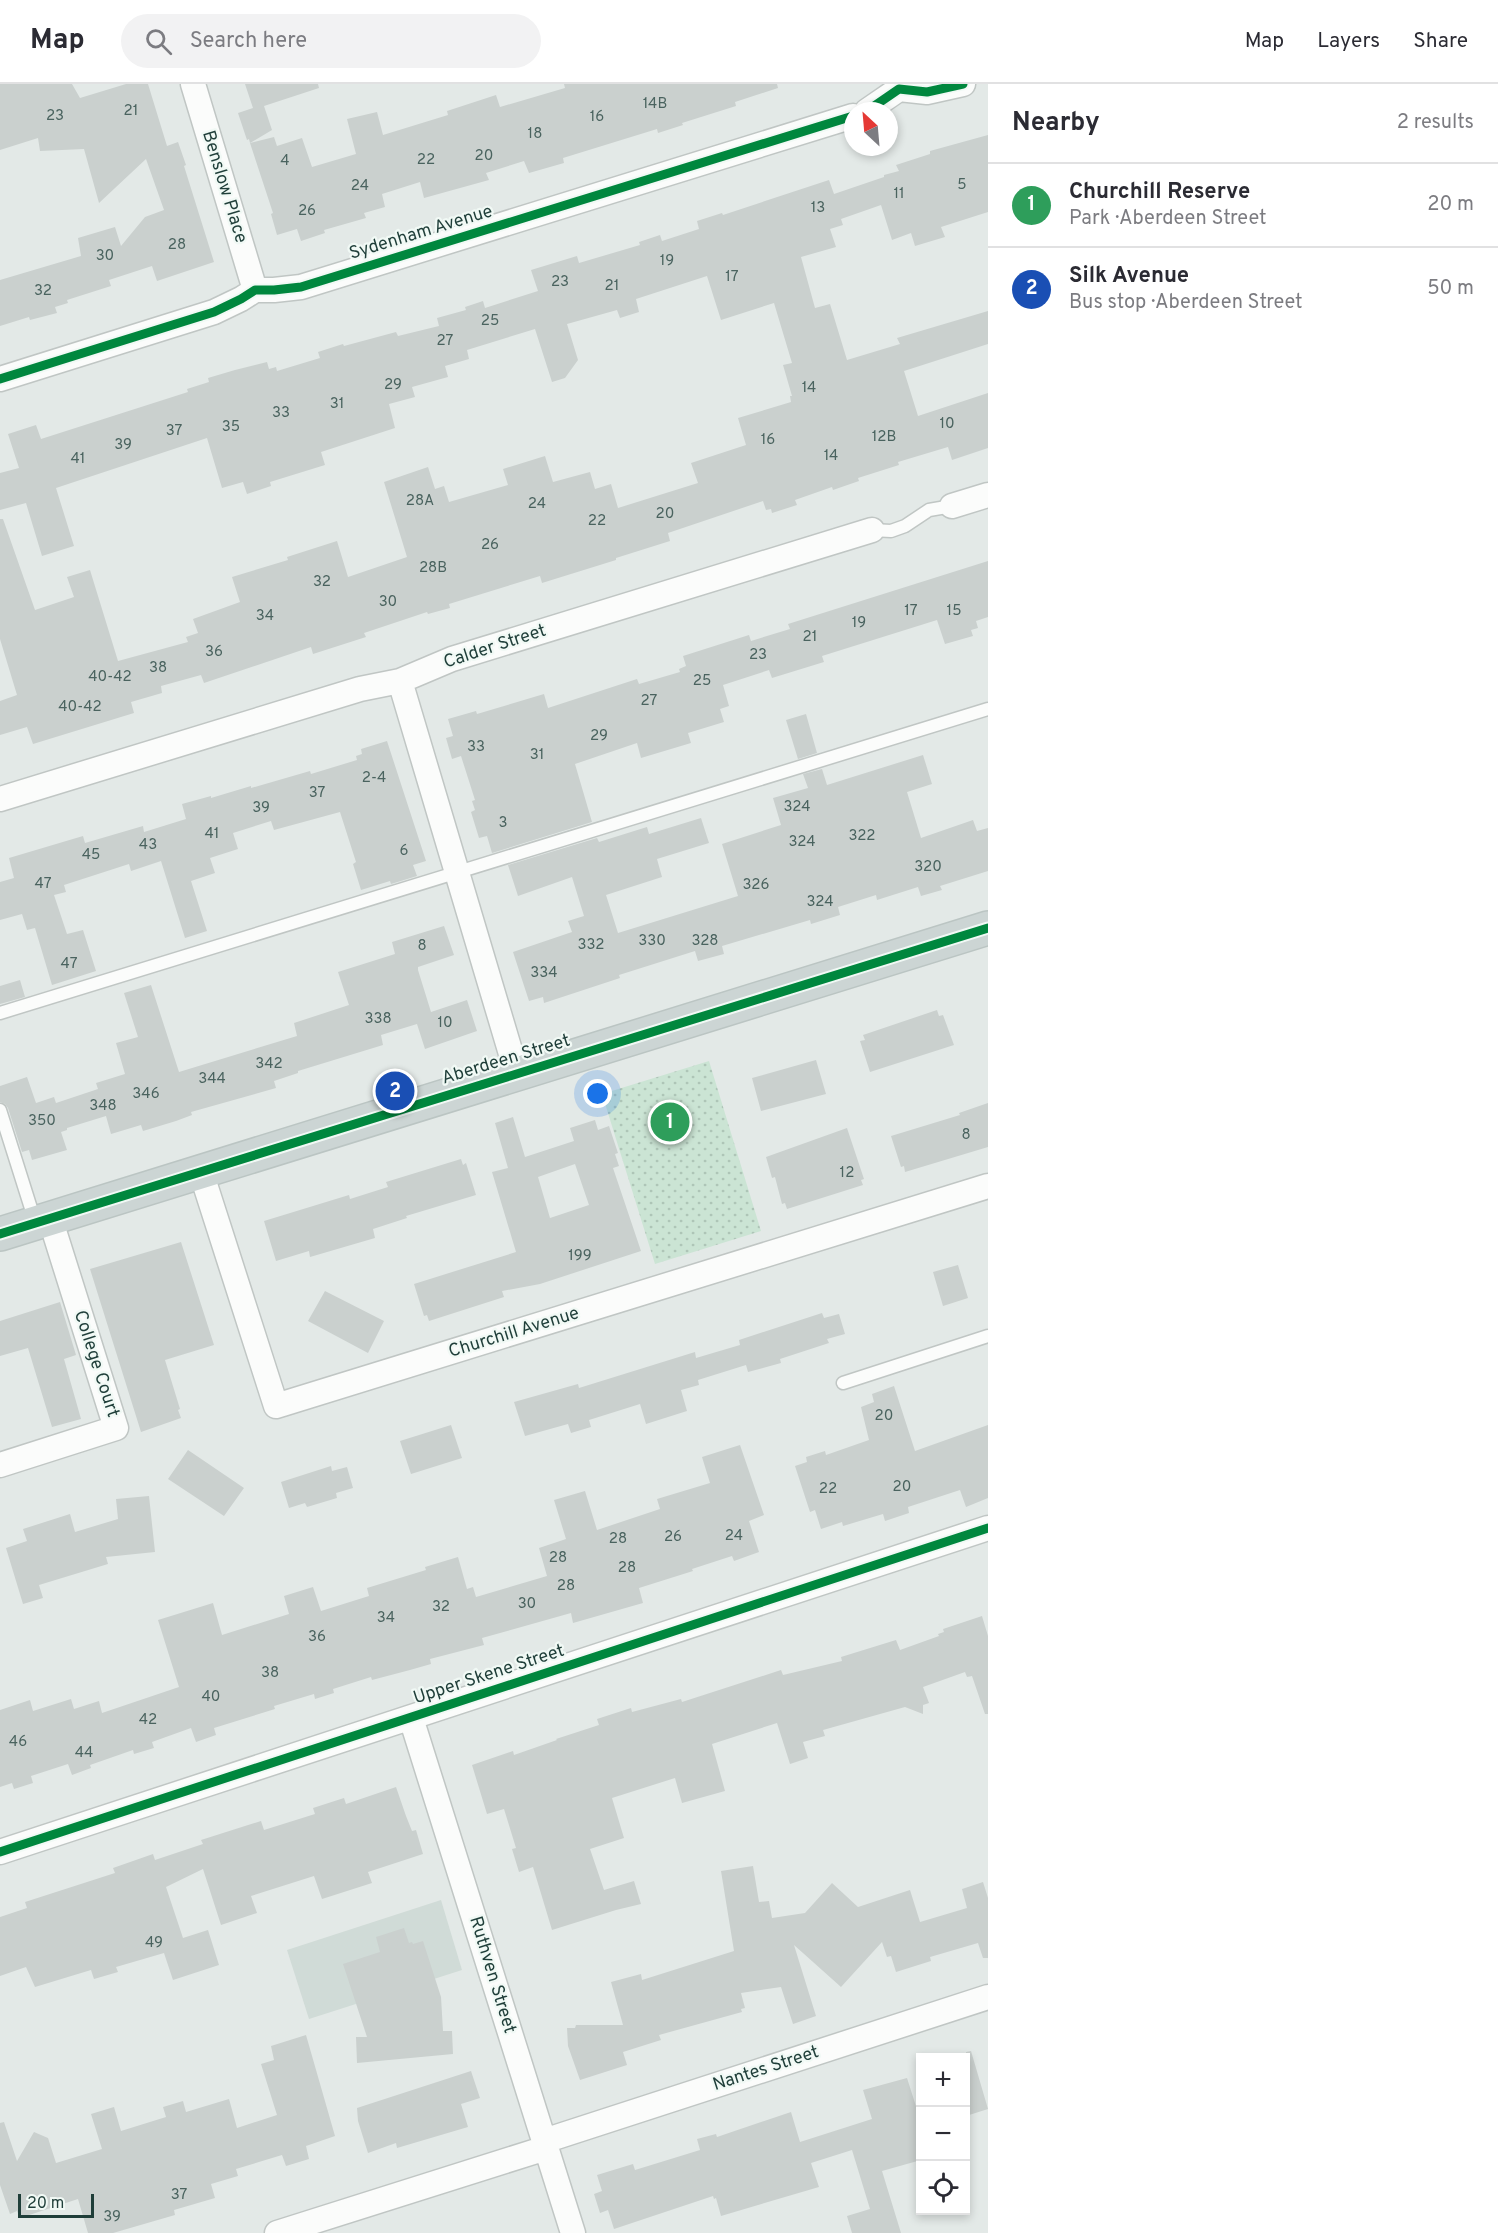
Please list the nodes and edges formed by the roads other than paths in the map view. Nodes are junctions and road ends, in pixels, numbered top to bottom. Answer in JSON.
{"nodes":[{"id":1,"x":193,"y":84,"type":"edge"},
{"id":2,"x":963,"y":84,"type":"edge"},
{"id":3,"x":898,"y":86,"type":"edge"},
{"id":4,"x":878,"y":102,"type":"edge"},
{"id":5,"x":844,"y":119,"type":"edge"},
{"id":6,"x":255,"y":290,"type":"junction"},
{"id":7,"x":0,"y":379,"type":"edge"},
{"id":8,"x":988,"y":495,"type":"edge"},
{"id":9,"x":952,"y":506,"type":"joint"},
{"id":10,"x":872,"y":530,"type":"joint"},
{"id":11,"x":400,"y":681,"type":"junction"},
{"id":12,"x":988,"y":709,"type":"edge"},
{"id":13,"x":0,"y":799,"type":"edge"},
{"id":14,"x":458,"y":872,"type":"junction"},
{"id":15,"x":988,"y":928,"type":"edge"},
{"id":16,"x":0,"y":1013,"type":"edge"},
{"id":17,"x":517,"y":1074,"type":"junction"},
{"id":18,"x":0,"y":1110,"type":"edge"},
{"id":19,"x":201,"y":1172,"type":"junction"},
{"id":20,"x":988,"y":1186,"type":"edge"},
{"id":21,"x":43,"y":1221,"type":"junction"},
{"id":22,"x":0,"y":1234,"type":"edge"},
{"id":23,"x":988,"y":1336,"type":"edge"},
{"id":24,"x":843,"y":1383,"type":"dead end"},
{"id":25,"x":0,"y":1465,"type":"edge"},
{"id":26,"x":988,"y":1528,"type":"edge"},
{"id":27,"x":411,"y":1718,"type":"junction"},
{"id":28,"x":0,"y":1852,"type":"edge"},
{"id":29,"x":988,"y":1997,"type":"edge"},
{"id":30,"x":545,"y":2144,"type":"junction"},
{"id":31,"x":277,"y":2233,"type":"edge"},
{"id":32,"x":573,"y":2233,"type":"edge"}],
"edges":[{"from":1,"to":6,"type":"street","name":"Benslow Place"},
{"from":2,"to":3,"type":"street"},
{"from":3,"to":4,"type":"street"},
{"from":5,"to":6,"type":"street","name":"Sydenham Avenue"},
{"from":6,"to":7,"type":"street","name":"Sydenham Avenue"},
{"from":8,"to":9,"type":"street","name":"Calder Street"},
{"from":9,"to":10,"type":"lane","name":"Calder Street"},
{"from":10,"to":11,"type":"street","name":"Calder Street"},
{"from":11,"to":13,"type":"street","name":"Calder Street"},
{"from":11,"to":14,"type":"street"},
{"from":12,"to":14,"type":"lane"},
{"from":14,"to":16,"type":"lane"},
{"from":14,"to":17,"type":"street"},
{"from":15,"to":17,"type":"main road","name":"Aberdeen Street"},
{"from":17,"to":19,"type":"main road","name":"Aberdeen Street"},
{"from":18,"to":21,"type":"lane"},
{"from":19,"to":20,"type":"street","name":"Churchill Avenue"},
{"from":19,"to":21,"type":"main road","name":"Aberdeen Street"},
{"from":21,"to":22,"type":"main road","name":"Aberdeen Street"},
{"from":21,"to":25,"type":"street","name":"College Court"},
{"from":23,"to":24,"type":"lane"},
{"from":26,"to":27,"type":"street","name":"Upper Skene Street"},
{"from":27,"to":28,"type":"street","name":"Upper Skene Street"},
{"from":27,"to":30,"type":"street","name":"Ruthven Street"},
{"from":29,"to":30,"type":"street","name":"Nantes Street"},
{"from":30,"to":31,"type":"street","name":"Nantes Street"},
{"from":30,"to":32,"type":"street","name":"Ruthven Street"}]}
